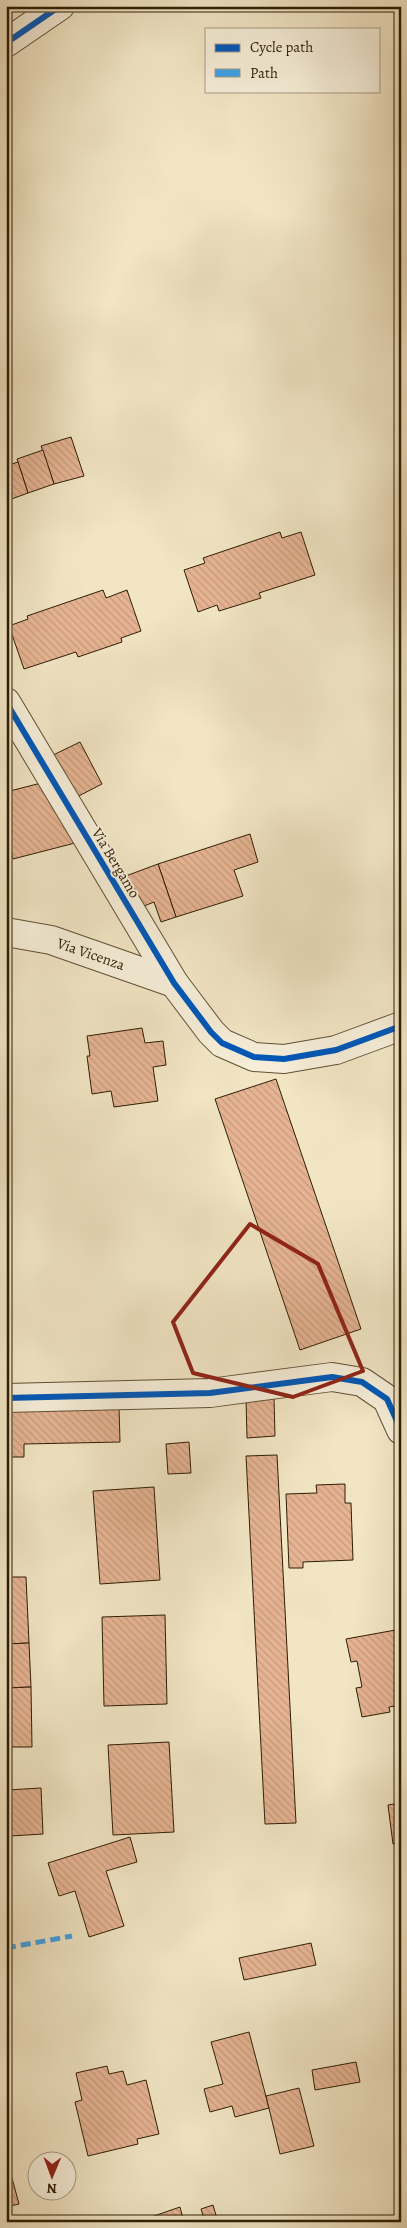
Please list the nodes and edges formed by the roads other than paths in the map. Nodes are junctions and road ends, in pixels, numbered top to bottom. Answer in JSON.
{"nodes":[{"id":1,"x":60,"y":6,"type":"edge"},
{"id":2,"x":6,"y":43,"type":"edge"},
{"id":3,"x":6,"y":702,"type":"edge"},
{"id":4,"x":6,"y":932,"type":"edge"},
{"id":5,"x":174,"y":983,"type":"junction"},
{"id":6,"x":401,"y":1026,"type":"edge"},
{"id":7,"x":6,"y":1398,"type":"edge"},
{"id":8,"x":401,"y":1430,"type":"edge"}],
"edges":[{"from":1,"to":2,"type":"street"},
{"from":3,"to":5,"type":"street","name":"Via Bergamo"},
{"from":4,"to":5,"type":"street","name":"Via Vicenza"},
{"from":5,"to":6,"type":"street","name":"Via Bergamo"},
{"from":7,"to":8,"type":"street"}]}
